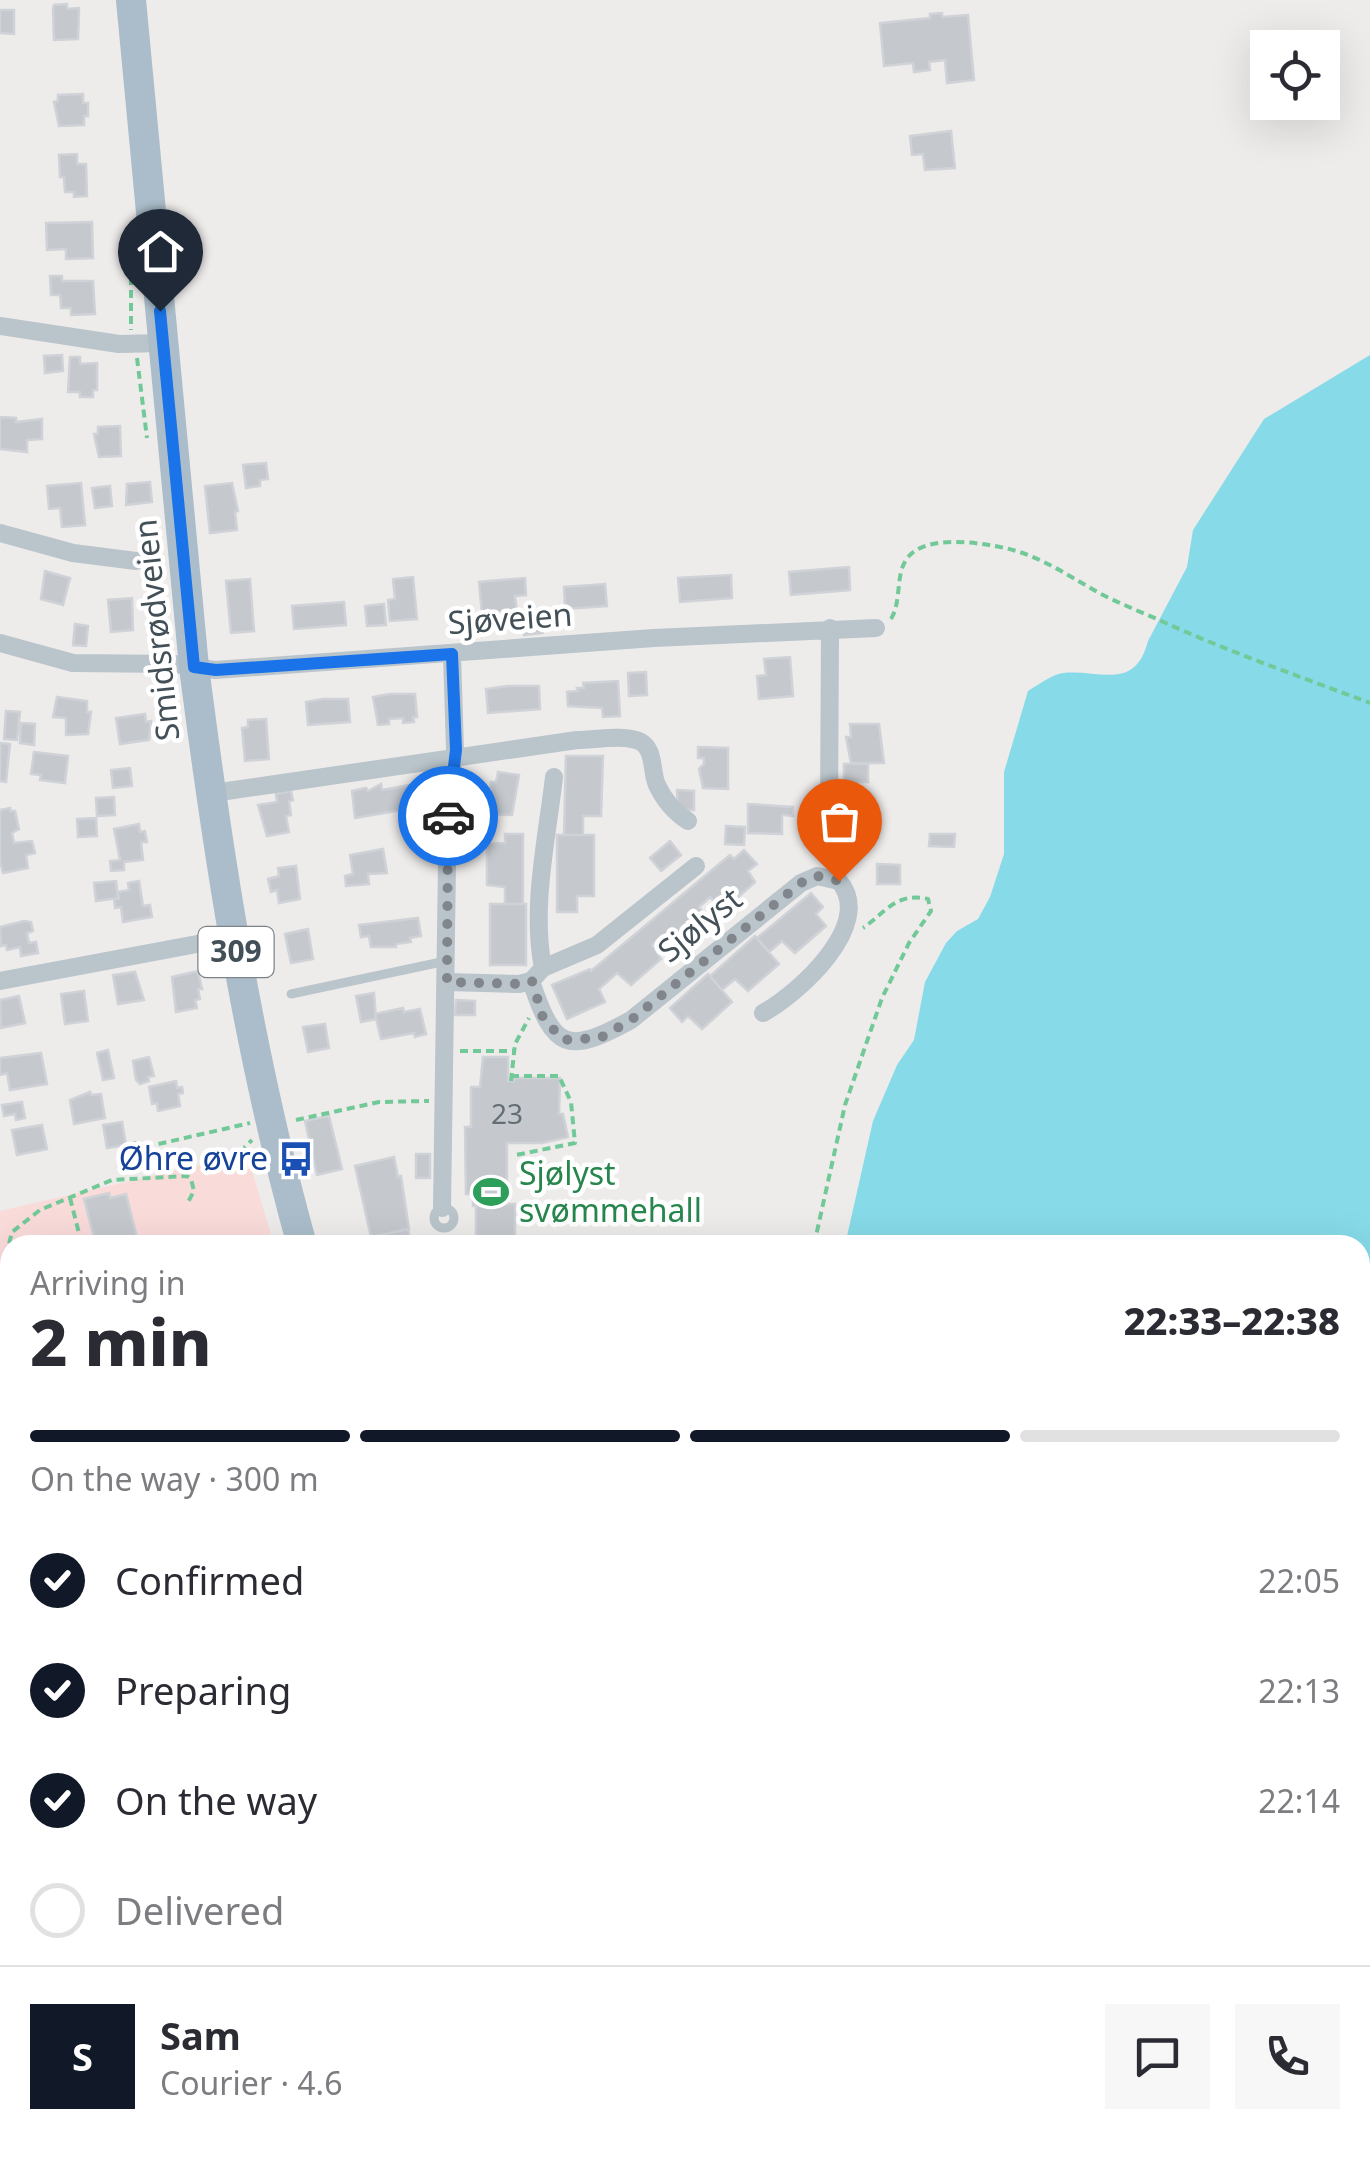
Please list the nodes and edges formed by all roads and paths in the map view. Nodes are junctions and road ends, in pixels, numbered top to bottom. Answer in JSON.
{"nodes":[{"id":1,"x":131,"y":0,"type":"edge"},
{"id":2,"x":0,"y":326,"type":"edge"},
{"id":3,"x":163,"y":342,"type":"junction"},
{"id":4,"x":0,"y":533,"type":"edge"},
{"id":5,"x":136,"y":561,"type":"dead end"},
{"id":6,"x":830,"y":628,"type":"junction"},
{"id":7,"x":876,"y":628,"type":"joint"},
{"id":8,"x":0,"y":643,"type":"edge"},
{"id":9,"x":452,"y":654,"type":"junction"},
{"id":10,"x":194,"y":667,"type":"junction"},
{"id":11,"x":1370,"y":704,"type":"edge"},
{"id":12,"x":455,"y":756,"type":"junction"},
{"id":13,"x":554,"y":778,"type":"dead end"},
{"id":14,"x":227,"y":790,"type":"dead end"},
{"id":15,"x":829,"y":816,"type":"dead end"},
{"id":16,"x":688,"y":821,"type":"dead end"},
{"id":17,"x":696,"y":866,"type":"dead end"},
{"id":18,"x":844,"y":933,"type":"junction"},
{"id":19,"x":213,"y":941,"type":"dead end"},
{"id":20,"x":446,"y":962,"type":"junction"},
{"id":21,"x":537,"y":975,"type":"junction"},
{"id":22,"x":0,"y":981,"type":"edge"},
{"id":23,"x":447,"y":982,"type":"junction"},
{"id":24,"x":291,"y":994,"type":"dead end"},
{"id":25,"x":540,"y":1008,"type":"junction"},
{"id":26,"x":763,"y":1013,"type":"dead end"},
{"id":27,"x":481,"y":1051,"type":"dead end"},
{"id":28,"x":514,"y":1051,"type":"junction"},
{"id":29,"x":444,"y":1101,"type":"junction"},
{"id":30,"x":259,"y":1129,"type":"junction"},
{"id":31,"x":133,"y":1144,"type":"dead end"},
{"id":32,"x":516,"y":1156,"type":"dead end"},
{"id":33,"x":238,"y":1166,"type":"dead end"},
{"id":34,"x":70,"y":1198,"type":"junction"},
{"id":35,"x":188,"y":1202,"type":"dead end"},
{"id":36,"x":442,"y":1208,"type":"dead end"},
{"id":37,"x":11,"y":1235,"type":"edge"},
{"id":38,"x":79,"y":1235,"type":"edge"},
{"id":39,"x":298,"y":1235,"type":"edge"},
{"id":40,"x":816,"y":1235,"type":"edge"}],
"edges":[{"from":1,"to":3,"type":"main road","name":"Smidsrødveien","number":"309"},
{"from":2,"to":3,"type":"street"},
{"from":3,"to":10,"type":"main road","name":"Smidsrødveien","number":"309"},
{"from":4,"to":5,"type":"street"},
{"from":6,"to":7,"type":"street","name":"Sjøveien"},
{"from":6,"to":9,"type":"street","name":"Sjøveien"},
{"from":6,"to":15,"type":"street"},
{"from":7,"to":11,"type":"path"},
{"from":8,"to":10,"type":"street","name":"Sjøveien"},
{"from":9,"to":10,"type":"street","name":"Sjøveien"},
{"from":9,"to":12,"type":"street"},
{"from":10,"to":30,"type":"main road","name":"Smidsrødveien","number":"309"},
{"from":12,"to":14,"type":"street"},
{"from":12,"to":16,"type":"street"},
{"from":12,"to":20,"type":"street"},
{"from":13,"to":21,"type":"street","name":"Sjølyst"},
{"from":17,"to":21,"type":"street","name":"Sjølyst"},
{"from":18,"to":25,"type":"street","name":"Sjølyst"},
{"from":18,"to":26,"type":"street"},
{"from":18,"to":40,"type":"path"},
{"from":19,"to":22,"type":"street"},
{"from":20,"to":23,"type":"street"},
{"from":20,"to":24,"type":"lane"},
{"from":21,"to":23,"type":"street","name":"Sjølyst"},
{"from":21,"to":25,"type":"street","name":"Sjølyst"},
{"from":23,"to":29,"type":"street"},
{"from":25,"to":28,"type":"path"},
{"from":27,"to":28,"type":"path"},
{"from":28,"to":32,"type":"path"},
{"from":29,"to":30,"type":"path"},
{"from":29,"to":36,"type":"street"},
{"from":30,"to":31,"type":"path"},
{"from":30,"to":33,"type":"path"},
{"from":30,"to":39,"type":"main road","name":"Smidsrødveien","number":"309"},
{"from":34,"to":35,"type":"path"},
{"from":34,"to":37,"type":"path"},
{"from":34,"to":38,"type":"path"}]}
